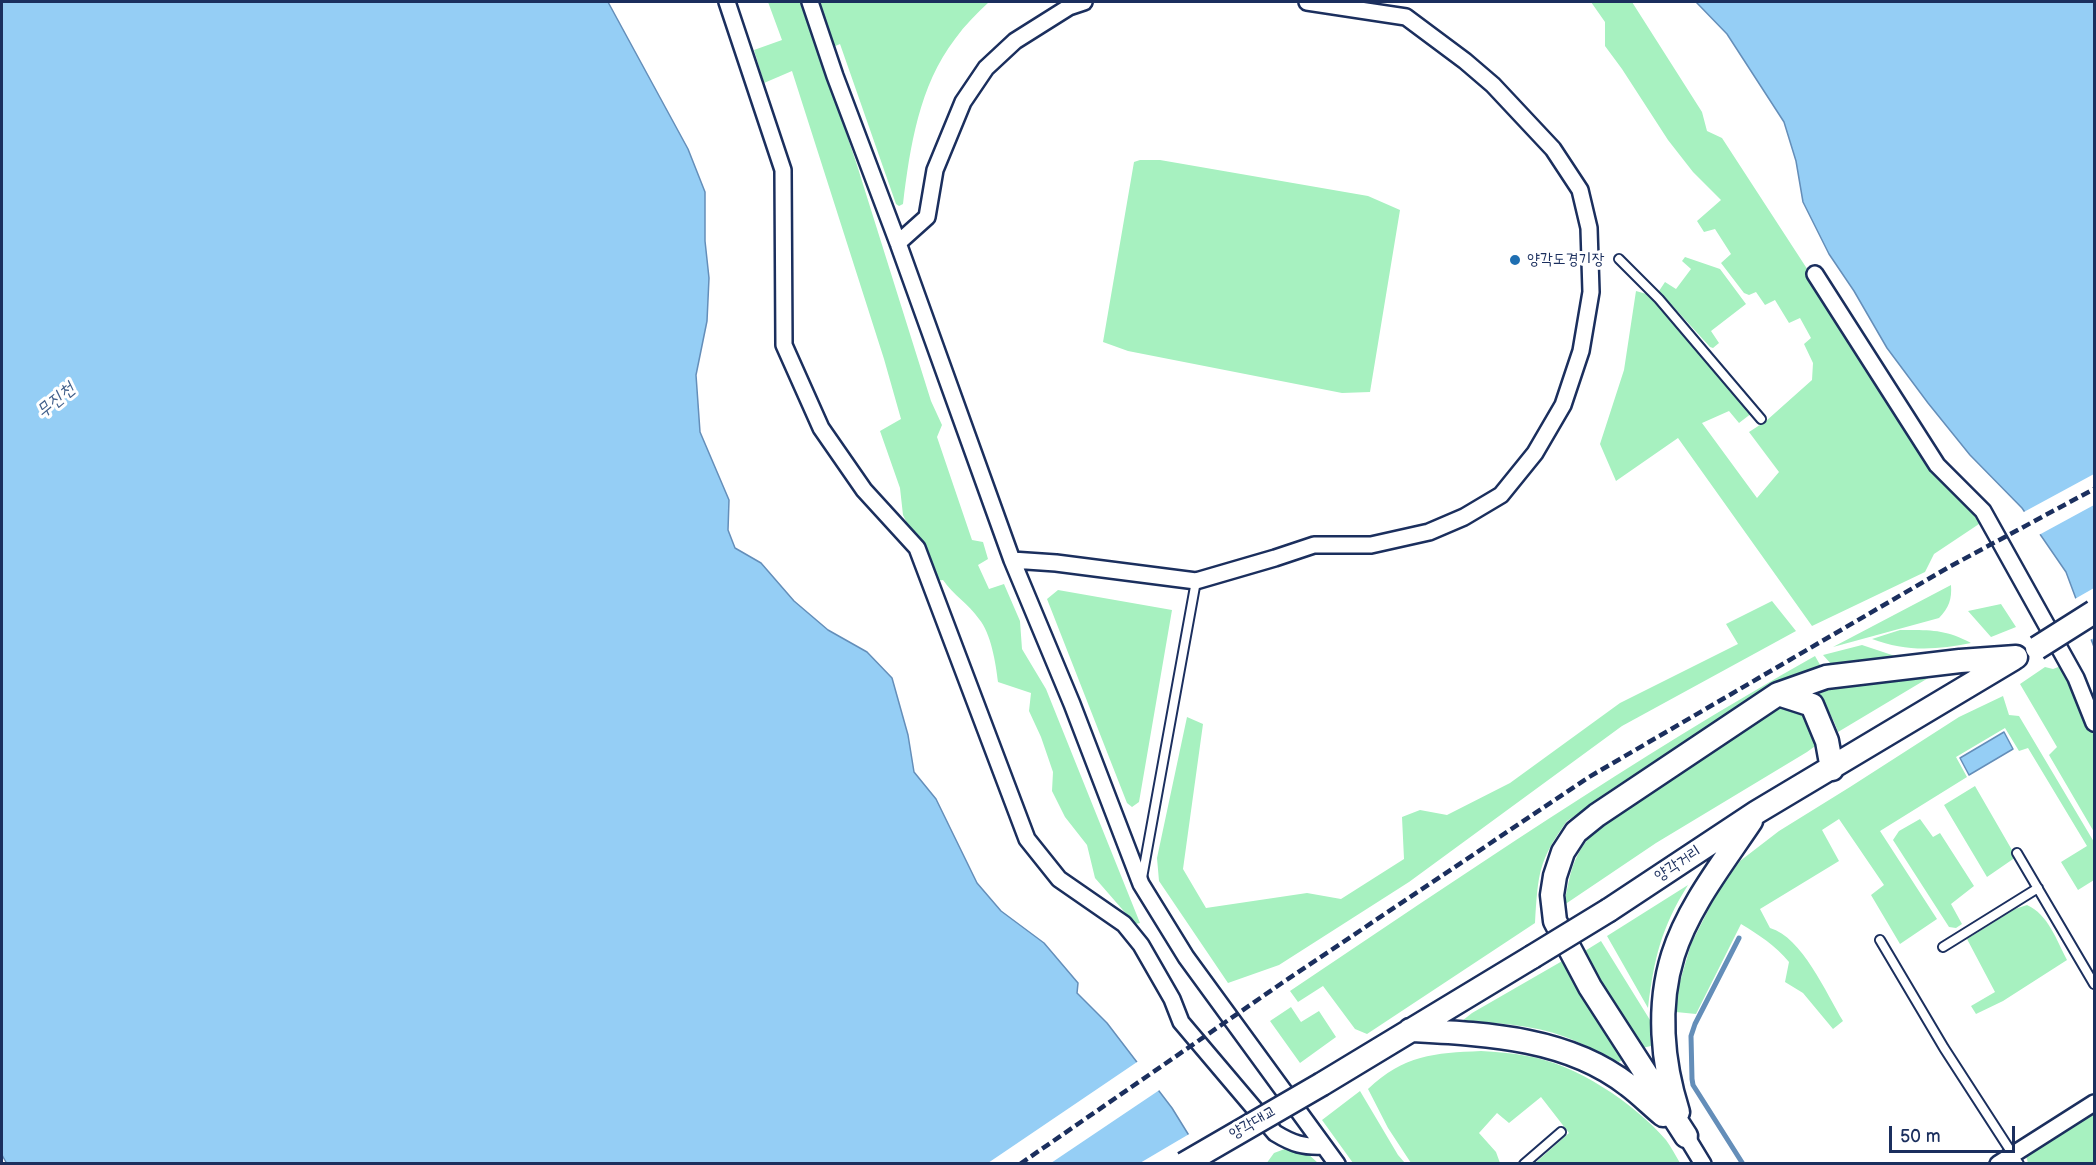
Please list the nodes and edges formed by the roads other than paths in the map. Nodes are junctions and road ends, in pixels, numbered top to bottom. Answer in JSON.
{"nodes":[{"id":1,"x":727,"y":2,"type":"edge"},
{"id":2,"x":810,"y":2,"type":"edge"},
{"id":3,"x":1084,"y":2,"type":"edge"},
{"id":4,"x":1307,"y":2,"type":"edge"},
{"id":5,"x":898,"y":243,"type":"junction"},
{"id":6,"x":1619,"y":259,"type":"dead end"},
{"id":7,"x":1815,"y":274,"type":"dead end"},
{"id":8,"x":1761,"y":418,"type":"dead end"},
{"id":9,"x":1012,"y":560,"type":"junction"},
{"id":10,"x":1196,"y":581,"type":"junction"},
{"id":11,"x":2094,"y":612,"type":"edge"},
{"id":12,"x":2016,"y":657,"type":"junction"},
{"id":13,"x":1779,"y":694,"type":"junction"},
{"id":14,"x":2094,"y":723,"type":"edge"},
{"id":15,"x":1832,"y":769,"type":"junction"},
{"id":16,"x":1757,"y":812,"type":"junction"},
{"id":17,"x":2017,"y":853,"type":"dead end"},
{"id":18,"x":1141,"y":884,"type":"junction"},
{"id":19,"x":2038,"y":888,"type":"junction"},
{"id":20,"x":1880,"y":940,"type":"dead end"},
{"id":21,"x":1943,"y":947,"type":"dead end"},
{"id":22,"x":2094,"y":984,"type":"edge"},
{"id":23,"x":1410,"y":1030,"type":"junction"},
{"id":24,"x":1322,"y":1084,"type":"joint"},
{"id":25,"x":2094,"y":1103,"type":"edge"},
{"id":26,"x":1561,"y":1132,"type":"dead end"},
{"id":27,"x":1686,"y":1137,"type":"junction"},
{"id":28,"x":1324,"y":1146,"type":"junction"},
{"id":29,"x":2016,"y":1159,"type":"edge"},
{"id":30,"x":1184,"y":1164,"type":"edge"},
{"id":31,"x":1337,"y":1164,"type":"edge"},
{"id":32,"x":1524,"y":1164,"type":"edge"},
{"id":33,"x":1702,"y":1164,"type":"edge"},
{"id":34,"x":1998,"y":1164,"type":"edge"}],
"edges":[{"from":1,"to":28,"type":"street"},
{"from":2,"to":5,"type":"street"},
{"from":3,"to":5,"type":"street"},
{"from":4,"to":10,"type":"street"},
{"from":5,"to":9,"type":"street"},
{"from":6,"to":8,"type":"lane"},
{"from":7,"to":14,"type":"street"},
{"from":9,"to":10,"type":"street"},
{"from":9,"to":18,"type":"street"},
{"from":10,"to":18,"type":"lane"},
{"from":11,"to":12,"type":"main road","name":"양각거리","bridge":true},
{"from":12,"to":13,"type":"main road"},
{"from":12,"to":15,"type":"main road","name":"양각거리"},
{"from":13,"to":15,"type":"main road"},
{"from":13,"to":27,"type":"main road"},
{"from":15,"to":16,"type":"main road","name":"양각거리"},
{"from":16,"to":23,"type":"main road","name":"양각거리","bridge":true},
{"from":16,"to":27,"type":"main road"},
{"from":17,"to":19,"type":"lane"},
{"from":18,"to":28,"type":"street"},
{"from":19,"to":21,"type":"lane"},
{"from":19,"to":22,"type":"lane"},
{"from":20,"to":29,"type":"lane"},
{"from":23,"to":24,"type":"main road","name":"양각거리"},
{"from":23,"to":27,"type":"main road"},
{"from":24,"to":30,"type":"main road","name":"양각대교","bridge":true},
{"from":25,"to":29,"type":"street"},
{"from":26,"to":32,"type":"lane"},
{"from":27,"to":33,"type":"street"},
{"from":28,"to":31,"type":"street"},
{"from":29,"to":34,"type":"street"}]}
